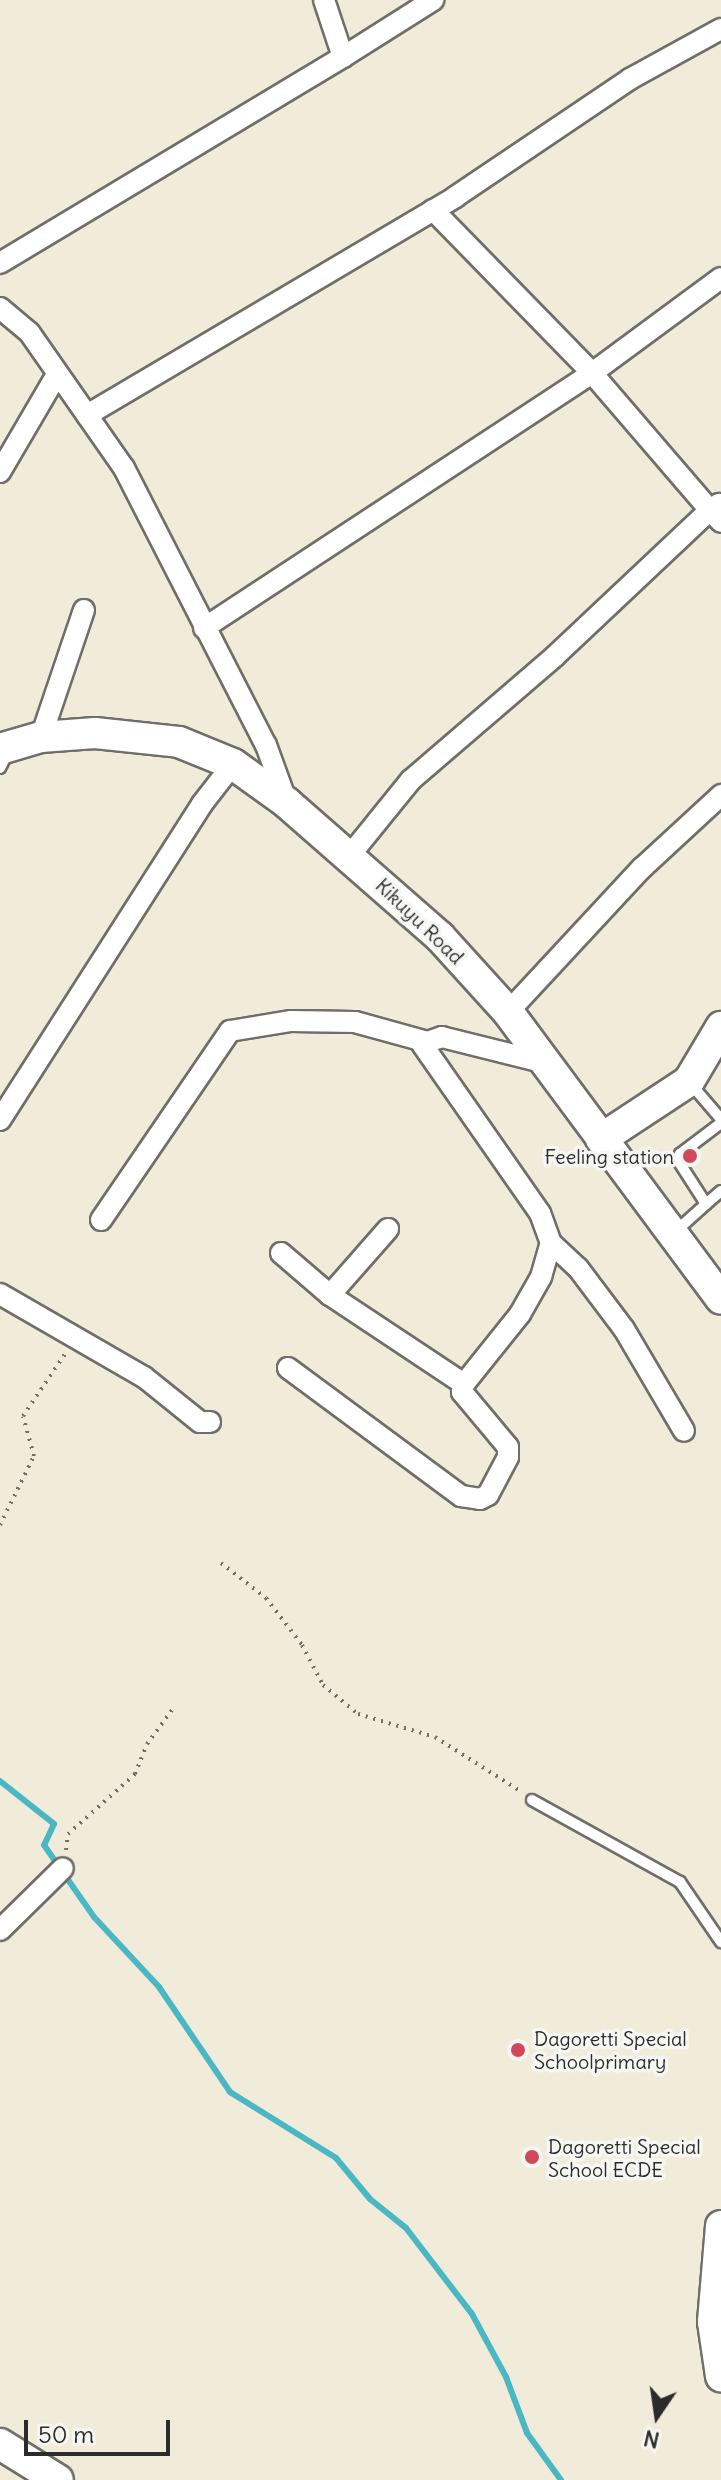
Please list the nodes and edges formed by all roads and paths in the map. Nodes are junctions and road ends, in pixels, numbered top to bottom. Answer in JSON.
{"nodes":[{"id":1,"x":324,"y":0,"type":"edge"},
{"id":2,"x":433,"y":0,"type":"edge"},
{"id":3,"x":721,"y":29,"type":"edge"},
{"id":4,"x":343,"y":57,"type":"junction"},
{"id":5,"x":433,"y":210,"type":"junction"},
{"id":6,"x":0,"y":263,"type":"edge"},
{"id":7,"x":721,"y":278,"type":"edge"},
{"id":8,"x":0,"y":308,"type":"edge"},
{"id":9,"x":592,"y":373,"type":"junction"},
{"id":10,"x":56,"y":376,"type":"junction"},
{"id":11,"x":87,"y":415,"type":"junction"},
{"id":12,"x":0,"y":472,"type":"edge"},
{"id":13,"x":717,"y":511,"type":"edge"},
{"id":14,"x":84,"y":610,"type":"dead end"},
{"id":15,"x":204,"y":628,"type":"junction"},
{"id":16,"x":41,"y":737,"type":"junction"},
{"id":17,"x":3,"y":755,"type":"edge"},
{"id":18,"x":233,"y":764,"type":"junction"},
{"id":19,"x":721,"y":795,"type":"edge"},
{"id":20,"x":287,"y":803,"type":"junction"},
{"id":21,"x":351,"y":854,"type":"junction"},
{"id":22,"x":508,"y":1012,"type":"junction"},
{"id":23,"x":424,"y":1041,"type":"junction"},
{"id":24,"x":718,"y":1043,"type":"edge"},
{"id":25,"x":546,"y":1063,"type":"junction"},
{"id":26,"x":689,"y":1081,"type":"junction"},
{"id":27,"x":0,"y":1120,"type":"edge"},
{"id":28,"x":721,"y":1121,"type":"edge"},
{"id":29,"x":601,"y":1139,"type":"junction"},
{"id":30,"x":721,"y":1191,"type":"edge"},
{"id":31,"x":706,"y":1204,"type":"junction"},
{"id":32,"x":101,"y":1220,"type":"dead end"},
{"id":33,"x":388,"y":1229,"type":"dead end"},
{"id":34,"x":674,"y":1233,"type":"junction"},
{"id":35,"x":551,"y":1243,"type":"junction"},
{"id":36,"x":281,"y":1253,"type":"dead end"},
{"id":37,"x":0,"y":1294,"type":"edge"},
{"id":38,"x":330,"y":1295,"type":"junction"},
{"id":39,"x":721,"y":1299,"type":"edge"},
{"id":40,"x":75,"y":1339,"type":"junction"},
{"id":41,"x":288,"y":1368,"type":"dead end"},
{"id":42,"x":464,"y":1384,"type":"junction"},
{"id":43,"x":210,"y":1422,"type":"dead end"},
{"id":44,"x":684,"y":1431,"type":"dead end"},
{"id":45,"x":0,"y":1525,"type":"edge"},
{"id":46,"x":221,"y":1563,"type":"dead end"},
{"id":47,"x":172,"y":1710,"type":"dead end"},
{"id":48,"x":532,"y":1800,"type":"joint"},
{"id":49,"x":63,"y":1868,"type":"joint"},
{"id":50,"x":0,"y":1930,"type":"edge"},
{"id":51,"x":721,"y":1942,"type":"edge"},
{"id":52,"x":721,"y":2226,"type":"edge"},
{"id":53,"x":721,"y":2376,"type":"edge"},
{"id":54,"x":0,"y":2444,"type":"edge"},
{"id":55,"x":58,"y":2480,"type":"edge"}],
"edges":[{"from":1,"to":4,"type":"street"},
{"from":2,"to":4,"type":"street"},
{"from":3,"to":5,"type":"street"},
{"from":4,"to":6,"type":"street"},
{"from":5,"to":9,"type":"street"},
{"from":5,"to":11,"type":"street"},
{"from":7,"to":9,"type":"street"},
{"from":8,"to":10,"type":"street"},
{"from":9,"to":13,"type":"street"},
{"from":9,"to":15,"type":"street"},
{"from":10,"to":11,"type":"street"},
{"from":10,"to":12,"type":"street"},
{"from":11,"to":15,"type":"street"},
{"from":13,"to":21,"type":"street"},
{"from":14,"to":16,"type":"street"},
{"from":15,"to":20,"type":"street"},
{"from":16,"to":17,"type":"main road","name":"Kikuyu Road"},
{"from":16,"to":18,"type":"main road","name":"Kikuyu Road"},
{"from":18,"to":20,"type":"main road","name":"Kikuyu Road"},
{"from":18,"to":27,"type":"street"},
{"from":19,"to":22,"type":"street"},
{"from":20,"to":21,"type":"main road","name":"Kikuyu Road"},
{"from":21,"to":22,"type":"main road","name":"Kikuyu Road"},
{"from":22,"to":25,"type":"main road","name":"Kikuyu Road"},
{"from":23,"to":25,"type":"street"},
{"from":23,"to":32,"type":"street"},
{"from":23,"to":35,"type":"street"},
{"from":24,"to":26,"type":"main road"},
{"from":25,"to":29,"type":"main road","name":"Kikuyu Road"},
{"from":26,"to":28,"type":"lane"},
{"from":26,"to":29,"type":"main road"},
{"from":28,"to":31,"type":"lane"},
{"from":29,"to":34,"type":"main road","name":"Kikuyu Road"},
{"from":30,"to":31,"type":"lane"},
{"from":31,"to":34,"type":"lane"},
{"from":33,"to":38,"type":"street"},
{"from":34,"to":39,"type":"main road","name":"Kikuyu Road"},
{"from":35,"to":42,"type":"street"},
{"from":35,"to":44,"type":"street"},
{"from":36,"to":38,"type":"street"},
{"from":37,"to":40,"type":"street"},
{"from":38,"to":42,"type":"street"},
{"from":40,"to":43,"type":"street"},
{"from":40,"to":45,"type":"path"},
{"from":41,"to":42,"type":"street"},
{"from":46,"to":48,"type":"path"},
{"from":47,"to":49,"type":"path"},
{"from":48,"to":51,"type":"lane"},
{"from":49,"to":50,"type":"street"},
{"from":52,"to":53,"type":"main road"},
{"from":54,"to":55,"type":"main road"}]}
